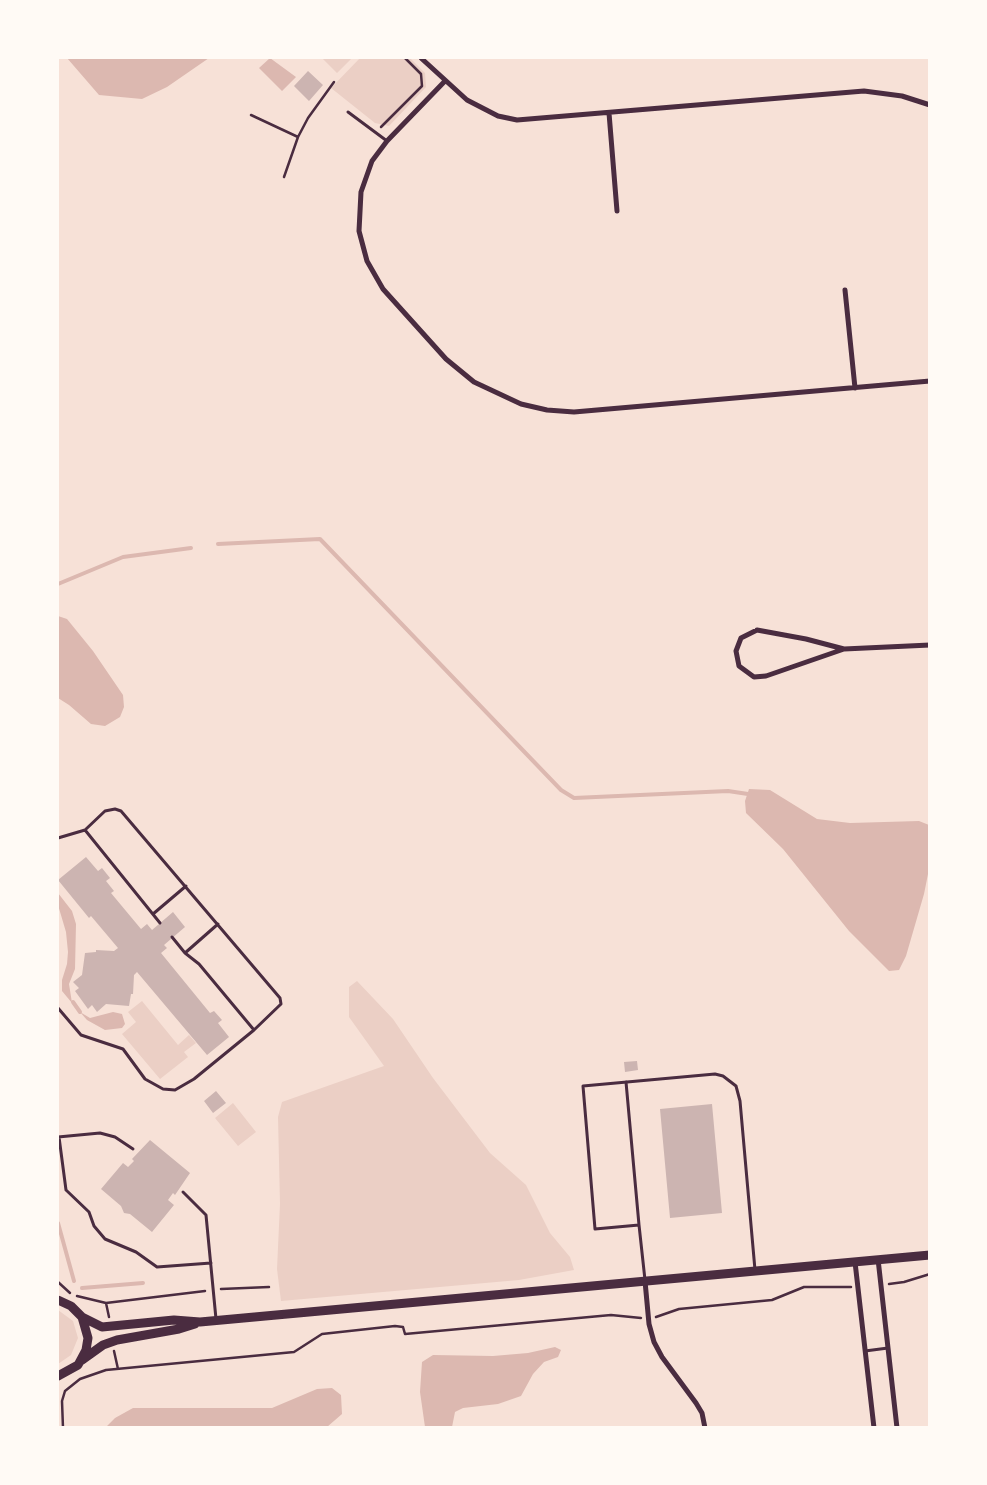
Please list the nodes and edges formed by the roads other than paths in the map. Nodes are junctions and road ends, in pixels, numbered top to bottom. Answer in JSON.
{"nodes":[{"id":1,"x":421,"y":58,"type":"edge"},
{"id":2,"x":445,"y":81,"type":"junction"},
{"id":3,"x":930,"y":105,"type":"edge"},
{"id":4,"x":348,"y":112,"type":"dead end"},
{"id":5,"x":608,"y":113,"type":"junction"},
{"id":6,"x":387,"y":141,"type":"junction"},
{"id":7,"x":617,"y":211,"type":"dead end"},
{"id":8,"x":845,"y":290,"type":"dead end"},
{"id":9,"x":930,"y":381,"type":"edge"},
{"id":10,"x":855,"y":388,"type":"junction"},
{"id":11,"x":930,"y":645,"type":"edge"},
{"id":12,"x":844,"y":650,"type":"junction"},
{"id":13,"x":85,"y":830,"type":"junction"},
{"id":14,"x":58,"y":838,"type":"edge"},
{"id":15,"x":186,"y":886,"type":"junction"},
{"id":16,"x":153,"y":914,"type":"junction"},
{"id":17,"x":160,"y":923,"type":"dead end"},
{"id":18,"x":218,"y":924,"type":"junction"},
{"id":19,"x":172,"y":938,"type":"dead end"},
{"id":20,"x":185,"y":953,"type":"junction"},
{"id":21,"x":58,"y":1008,"type":"edge"},
{"id":22,"x":254,"y":1030,"type":"junction"},
{"id":23,"x":626,"y":1082,"type":"junction"},
{"id":24,"x":58,"y":1137,"type":"edge"},
{"id":25,"x":133,"y":1150,"type":"dead end"},
{"id":26,"x":183,"y":1192,"type":"dead end"},
{"id":27,"x":639,"y":1225,"type":"junction"},
{"id":28,"x":930,"y":1255,"type":"edge"},
{"id":29,"x":878,"y":1260,"type":"junction"},
{"id":30,"x":855,"y":1262,"type":"junction"},
{"id":31,"x":211,"y":1263,"type":"junction"},
{"id":32,"x":755,"y":1271,"type":"junction"},
{"id":33,"x":645,"y":1281,"type":"junction"},
{"id":34,"x":58,"y":1300,"type":"edge"},
{"id":35,"x":82,"y":1316,"type":"junction"},
{"id":36,"x":216,"y":1321,"type":"junction"},
{"id":37,"x":200,"y":1322,"type":"junction"},
{"id":38,"x":888,"y":1348,"type":"junction"},
{"id":39,"x":865,"y":1351,"type":"junction"},
{"id":40,"x":82,"y":1360,"type":"junction"},
{"id":41,"x":59,"y":1377,"type":"edge"},
{"id":42,"x":705,"y":1428,"type":"edge"},
{"id":43,"x":874,"y":1428,"type":"edge"},
{"id":44,"x":897,"y":1428,"type":"edge"}],
"edges":[{"from":1,"to":2,"type":"street"},
{"from":2,"to":5,"type":"street"},
{"from":2,"to":6,"type":"street"},
{"from":3,"to":5,"type":"street"},
{"from":4,"to":6,"type":"lane"},
{"from":5,"to":7,"type":"street"},
{"from":6,"to":10,"type":"street"},
{"from":8,"to":10,"type":"street"},
{"from":9,"to":10,"type":"street"},
{"from":11,"to":12,"type":"street"},
{"from":12,"to":12,"type":"street"},
{"from":13,"to":14,"type":"lane"},
{"from":13,"to":15,"type":"lane"},
{"from":13,"to":16,"type":"lane"},
{"from":15,"to":16,"type":"lane"},
{"from":15,"to":18,"type":"lane"},
{"from":16,"to":17,"type":"lane"},
{"from":18,"to":20,"type":"lane"},
{"from":18,"to":22,"type":"lane"},
{"from":19,"to":20,"type":"lane"},
{"from":20,"to":22,"type":"lane"},
{"from":21,"to":22,"type":"lane"},
{"from":23,"to":27,"type":"lane"},
{"from":23,"to":27,"type":"lane"},
{"from":23,"to":32,"type":"lane"},
{"from":24,"to":25,"type":"lane"},
{"from":24,"to":31,"type":"lane"},
{"from":26,"to":31,"type":"lane"},
{"from":27,"to":33,"type":"lane"},
{"from":28,"to":29,"type":"street"},
{"from":29,"to":30,"type":"street"},
{"from":29,"to":38,"type":"street"},
{"from":30,"to":32,"type":"street"},
{"from":30,"to":39,"type":"street"},
{"from":31,"to":36,"type":"lane"},
{"from":32,"to":33,"type":"street"},
{"from":33,"to":36,"type":"street"},
{"from":33,"to":42,"type":"street"},
{"from":34,"to":35,"type":"street"},
{"from":35,"to":37,"type":"street"},
{"from":35,"to":40,"type":"street"},
{"from":36,"to":37,"type":"street"},
{"from":37,"to":40,"type":"street"},
{"from":38,"to":39,"type":"lane"},
{"from":38,"to":44,"type":"street"},
{"from":39,"to":43,"type":"street"},
{"from":40,"to":41,"type":"street"}]}
